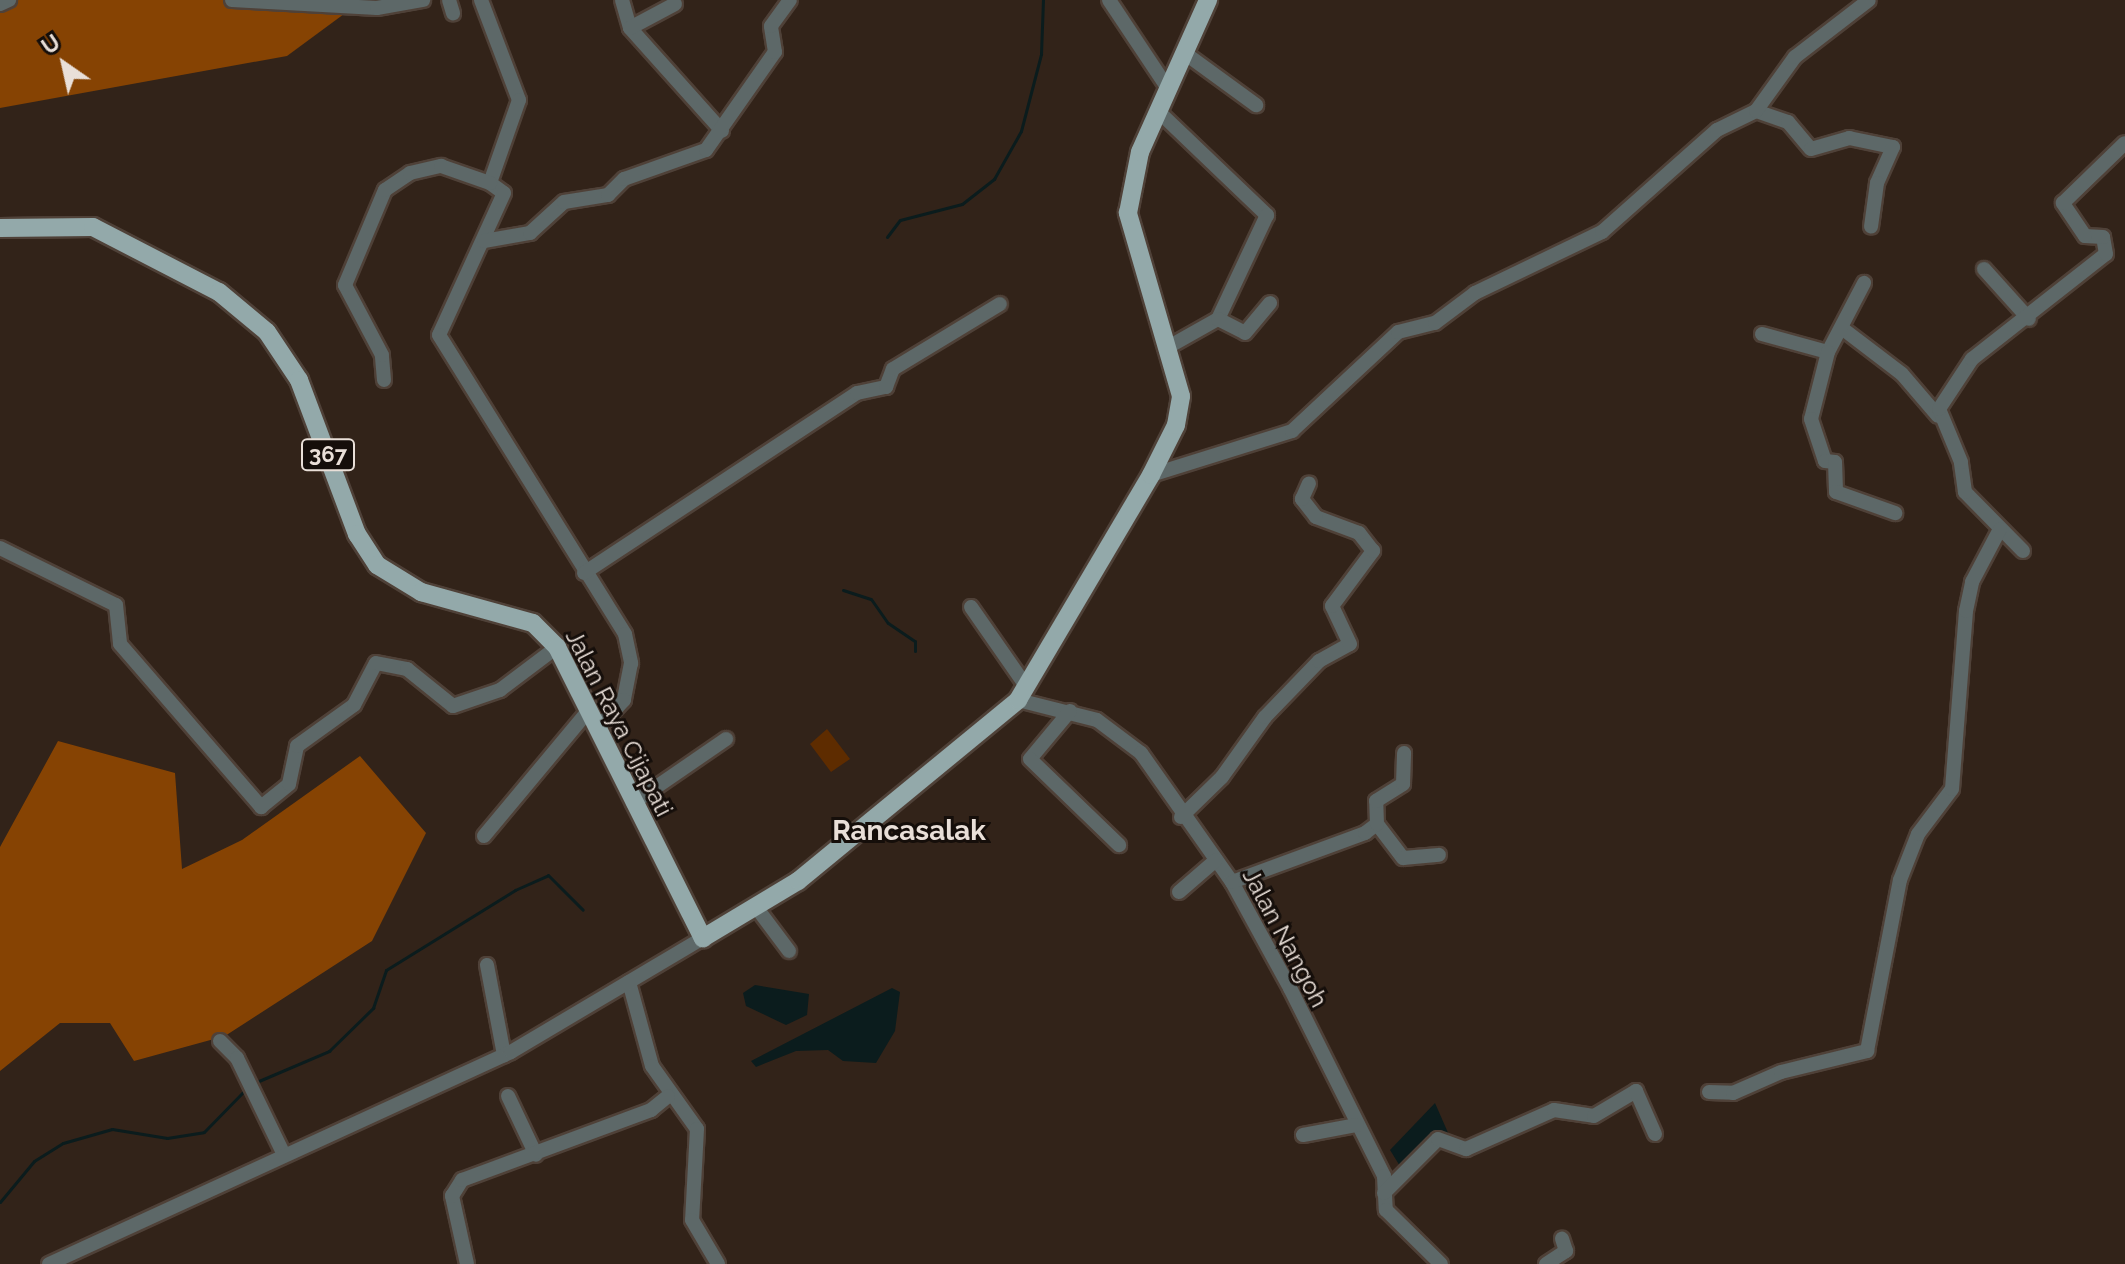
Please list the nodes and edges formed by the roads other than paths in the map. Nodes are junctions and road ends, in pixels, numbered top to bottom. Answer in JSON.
{"nodes":[{"id":1,"x":9,"y":0,"type":"edge"},
{"id":2,"x":232,"y":0,"type":"edge"},
{"id":3,"x":423,"y":0,"type":"edge"},
{"id":4,"x":481,"y":0,"type":"edge"},
{"id":5,"x":622,"y":0,"type":"edge"},
{"id":6,"x":790,"y":0,"type":"edge"},
{"id":7,"x":1109,"y":0,"type":"edge"},
{"id":8,"x":1208,"y":0,"type":"edge"},
{"id":9,"x":1869,"y":0,"type":"edge"},
{"id":10,"x":0,"y":4,"type":"edge"},
{"id":11,"x":675,"y":4,"type":"dead end"},
{"id":12,"x":630,"y":28,"type":"junction"},
{"id":13,"x":1186,"y":54,"type":"junction"},
{"id":14,"x":1169,"y":90,"type":"junction"},
{"id":15,"x":1256,"y":105,"type":"dead end"},
{"id":16,"x":1158,"y":111,"type":"junction"},
{"id":17,"x":1756,"y":111,"type":"junction"},
{"id":18,"x":722,"y":131,"type":"junction"},
{"id":19,"x":2125,"y":143,"type":"edge"},
{"id":20,"x":490,"y":183,"type":"junction"},
{"id":21,"x":1871,"y":227,"type":"dead end"},
{"id":22,"x":0,"y":228,"type":"edge"},
{"id":23,"x":484,"y":241,"type":"junction"},
{"id":24,"x":1984,"y":269,"type":"dead end"},
{"id":25,"x":1864,"y":283,"type":"dead end"},
{"id":26,"x":1270,"y":303,"type":"dead end"},
{"id":27,"x":1000,"y":304,"type":"dead end"},
{"id":28,"x":1218,"y":319,"type":"junction"},
{"id":29,"x":2029,"y":319,"type":"junction"},
{"id":30,"x":1843,"y":329,"type":"junction"},
{"id":31,"x":1762,"y":334,"type":"dead end"},
{"id":32,"x":1170,"y":346,"type":"junction"},
{"id":33,"x":1828,"y":352,"type":"junction"},
{"id":34,"x":384,"y":380,"type":"dead end"},
{"id":35,"x":1938,"y":416,"type":"junction"},
{"id":36,"x":1151,"y":475,"type":"junction"},
{"id":37,"x":1309,"y":483,"type":"dead end"},
{"id":38,"x":1895,"y":513,"type":"dead end"},
{"id":39,"x":2000,"y":529,"type":"junction"},
{"id":40,"x":0,"y":548,"type":"edge"},
{"id":41,"x":2023,"y":551,"type":"dead end"},
{"id":42,"x":584,"y":573,"type":"junction"},
{"id":43,"x":971,"y":607,"type":"dead end"},
{"id":44,"x":557,"y":647,"type":"junction"},
{"id":45,"x":1022,"y":693,"type":"junction"},
{"id":46,"x":588,"y":711,"type":"junction"},
{"id":47,"x":1070,"y":711,"type":"junction"},
{"id":48,"x":597,"y":729,"type":"junction"},
{"id":49,"x":726,"y":739,"type":"dead end"},
{"id":50,"x":1404,"y":753,"type":"dead end"},
{"id":51,"x":638,"y":800,"type":"junction"},
{"id":52,"x":1181,"y":817,"type":"junction"},
{"id":53,"x":1377,"y":824,"type":"junction"},
{"id":54,"x":484,"y":836,"type":"dead end"},
{"id":55,"x":1119,"y":845,"type":"dead end"},
{"id":56,"x":1439,"y":855,"type":"dead end"},
{"id":57,"x":1216,"y":860,"type":"junction"},
{"id":58,"x":1232,"y":882,"type":"junction"},
{"id":59,"x":1179,"y":892,"type":"dead end"},
{"id":60,"x":756,"y":907,"type":"junction"},
{"id":61,"x":703,"y":938,"type":"junction"},
{"id":62,"x":789,"y":951,"type":"dead end"},
{"id":63,"x":487,"y":965,"type":"dead end"},
{"id":64,"x":629,"y":982,"type":"junction"},
{"id":65,"x":220,"y":1041,"type":"dead end"},
{"id":66,"x":504,"y":1055,"type":"junction"},
{"id":67,"x":1709,"y":1092,"type":"dead end"},
{"id":68,"x":508,"y":1096,"type":"dead end"},
{"id":69,"x":668,"y":1096,"type":"junction"},
{"id":70,"x":1357,"y":1125,"type":"junction"},
{"id":71,"x":1655,"y":1134,"type":"dead end"},
{"id":72,"x":1303,"y":1135,"type":"dead end"},
{"id":73,"x":284,"y":1155,"type":"junction"},
{"id":74,"x":536,"y":1155,"type":"junction"},
{"id":75,"x":1384,"y":1193,"type":"junction"},
{"id":76,"x":1562,"y":1239,"type":"dead end"},
{"id":77,"x":49,"y":1264,"type":"edge"},
{"id":78,"x":467,"y":1264,"type":"edge"},
{"id":79,"x":718,"y":1264,"type":"edge"},
{"id":80,"x":1441,"y":1264,"type":"edge"},
{"id":81,"x":1546,"y":1264,"type":"edge"}],
"edges":[{"from":1,"to":10,"type":"street"},
{"from":2,"to":3,"type":"street"},
{"from":4,"to":20,"type":"street"},
{"from":5,"to":12,"type":"street"},
{"from":6,"to":18,"type":"street"},
{"from":7,"to":14,"type":"street"},
{"from":8,"to":13,"type":"main road"},
{"from":9,"to":17,"type":"street"},
{"from":11,"to":12,"type":"street"},
{"from":12,"to":18,"type":"street"},
{"from":13,"to":14,"type":"main road"},
{"from":13,"to":15,"type":"street"},
{"from":14,"to":16,"type":"main road"},
{"from":16,"to":28,"type":"street"},
{"from":16,"to":32,"type":"main road"},
{"from":17,"to":21,"type":"street"},
{"from":17,"to":36,"type":"street"},
{"from":18,"to":23,"type":"street"},
{"from":19,"to":29,"type":"street"},
{"from":20,"to":23,"type":"street"},
{"from":20,"to":34,"type":"street"},
{"from":22,"to":44,"type":"main road","name":"Jalan Raya Cijapati","number":"367"},
{"from":23,"to":42,"type":"street"},
{"from":24,"to":29,"type":"street"},
{"from":25,"to":30,"type":"street"},
{"from":26,"to":28,"type":"street"},
{"from":27,"to":42,"type":"street"},
{"from":28,"to":32,"type":"street"},
{"from":29,"to":35,"type":"street"},
{"from":30,"to":33,"type":"street"},
{"from":30,"to":35,"type":"street"},
{"from":31,"to":33,"type":"street"},
{"from":32,"to":36,"type":"main road"},
{"from":33,"to":38,"type":"street"},
{"from":35,"to":39,"type":"street"},
{"from":36,"to":45,"type":"main road"},
{"from":37,"to":52,"type":"street"},
{"from":39,"to":41,"type":"street"},
{"from":39,"to":67,"type":"street"},
{"from":40,"to":44,"type":"street"},
{"from":42,"to":48,"type":"street"},
{"from":43,"to":45,"type":"street"},
{"from":44,"to":46,"type":"main road","name":"Jalan Raya Cijapati","number":"367"},
{"from":45,"to":47,"type":"street","name":"Jalan Nangoh"},
{"from":45,"to":60,"type":"main road"},
{"from":46,"to":48,"type":"main road","name":"Jalan Raya Cijapati","number":"367"},
{"from":46,"to":54,"type":"street"},
{"from":47,"to":52,"type":"street","name":"Jalan Nangoh"},
{"from":47,"to":55,"type":"street"},
{"from":48,"to":51,"type":"main road","name":"Jalan Raya Cijapati","number":"367"},
{"from":49,"to":51,"type":"street"},
{"from":50,"to":53,"type":"street"},
{"from":51,"to":61,"type":"main road","name":"Jalan Raya Cijapati","number":"367"},
{"from":52,"to":57,"type":"street","name":"Jalan Nangoh"},
{"from":53,"to":56,"type":"street"},
{"from":53,"to":58,"type":"street"},
{"from":57,"to":58,"type":"street","name":"Jalan Nangoh"},
{"from":57,"to":59,"type":"street"},
{"from":58,"to":70,"type":"street","name":"Jalan Nangoh"},
{"from":60,"to":61,"type":"main road"},
{"from":60,"to":62,"type":"street"},
{"from":61,"to":64,"type":"street"},
{"from":63,"to":66,"type":"street"},
{"from":64,"to":66,"type":"street"},
{"from":64,"to":69,"type":"street"},
{"from":65,"to":73,"type":"street"},
{"from":66,"to":73,"type":"street"},
{"from":68,"to":74,"type":"street"},
{"from":69,"to":74,"type":"street"},
{"from":69,"to":79,"type":"street"},
{"from":70,"to":72,"type":"street"},
{"from":70,"to":75,"type":"street","name":"Jalan Nangoh"},
{"from":71,"to":75,"type":"street"},
{"from":73,"to":77,"type":"street"},
{"from":74,"to":78,"type":"street"},
{"from":75,"to":80,"type":"street","name":"Jalan Nangoh"},
{"from":76,"to":81,"type":"street"}]}
